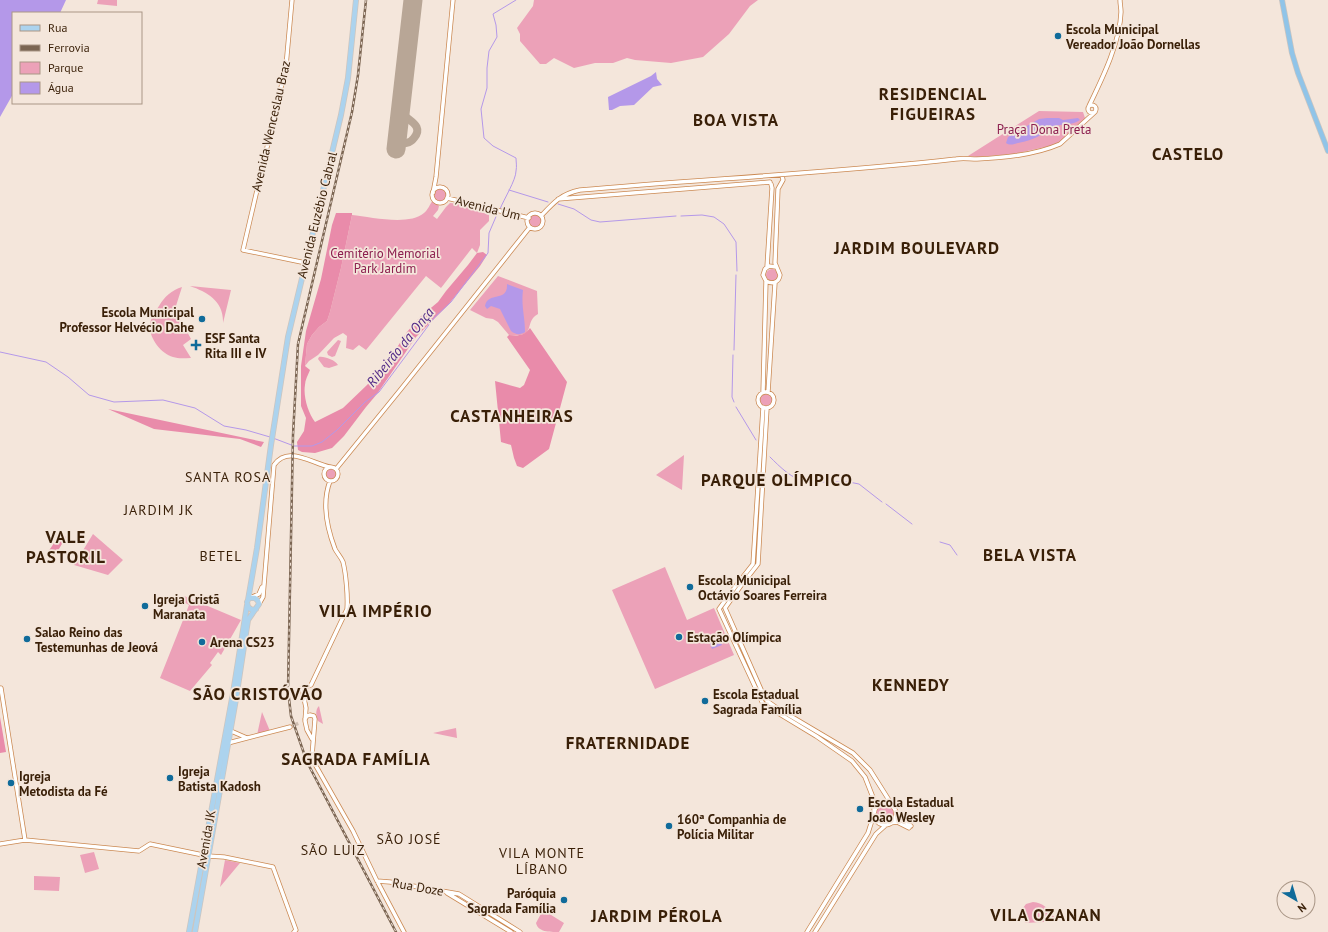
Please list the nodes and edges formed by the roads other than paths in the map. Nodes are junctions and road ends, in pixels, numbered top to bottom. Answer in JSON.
{"nodes":[{"id":1,"x":292,"y":0,"type":"edge"},
{"id":2,"x":356,"y":0,"type":"edge"},
{"id":3,"x":453,"y":0,"type":"edge"},
{"id":4,"x":1120,"y":0,"type":"edge"},
{"id":5,"x":1282,"y":0,"type":"edge"},
{"id":6,"x":1094,"y":98,"type":"junction"},
{"id":7,"x":1089,"y":108,"type":"junction"},
{"id":8,"x":1096,"y":110,"type":"junction"},
{"id":9,"x":1087,"y":119,"type":"junction"},
{"id":10,"x":1328,"y":151,"type":"edge"},
{"id":11,"x":782,"y":175,"type":"junction"},
{"id":12,"x":770,"y":176,"type":"junction"},
{"id":13,"x":436,"y":177,"type":"junction"},
{"id":14,"x":771,"y":183,"type":"junction"},
{"id":15,"x":779,"y":185,"type":"junction"},
{"id":16,"x":440,"y":187,"type":"junction"},
{"id":17,"x":433,"y":193,"type":"junction"},
{"id":18,"x":447,"y":198,"type":"junction"},
{"id":19,"x":557,"y":200,"type":"junction"},
{"id":20,"x":541,"y":216,"type":"junction"},
{"id":21,"x":528,"y":218,"type":"junction"},
{"id":22,"x":530,"y":227,"type":"junction"},
{"id":23,"x":306,"y":263,"type":"junction"},
{"id":24,"x":767,"y":267,"type":"junction"},
{"id":25,"x":776,"y":267,"type":"junction"},
{"id":26,"x":766,"y":281,"type":"junction"},
{"id":27,"x":775,"y":282,"type":"junction"},
{"id":28,"x":763,"y":392,"type":"junction"},
{"id":29,"x":768,"y":392,"type":"junction"},
{"id":30,"x":765,"y":408,"type":"junction"},
{"id":31,"x":273,"y":429,"type":"joint"},
{"id":32,"x":315,"y":463,"type":"junction"},
{"id":33,"x":330,"y":467,"type":"junction"},
{"id":34,"x":336,"y":469,"type":"junction"},
{"id":35,"x":325,"y":472,"type":"junction"},
{"id":36,"x":330,"y":481,"type":"junction"},
{"id":37,"x":263,"y":586,"type":"junction"},
{"id":38,"x":250,"y":589,"type":"junction"},
{"id":39,"x":253,"y":600,"type":"junction"},
{"id":40,"x":256,"y":609,"type":"junction"},
{"id":41,"x":1,"y":688,"type":"edge"},
{"id":42,"x":306,"y":708,"type":"junction"},
{"id":43,"x":312,"y":715,"type":"junction"},
{"id":44,"x":305,"y":721,"type":"junction"},
{"id":45,"x":315,"y":722,"type":"junction"},
{"id":46,"x":299,"y":723,"type":"tunnel mouth"},
{"id":47,"x":290,"y":726,"type":"tunnel mouth"},
{"id":48,"x":230,"y":731,"type":"junction"},
{"id":49,"x":247,"y":738,"type":"junction"},
{"id":50,"x":312,"y":739,"type":"junction"},
{"id":51,"x":228,"y":742,"type":"junction"},
{"id":52,"x":895,"y":810,"type":"junction"},
{"id":53,"x":874,"y":813,"type":"junction"},
{"id":54,"x":888,"y":824,"type":"junction"},
{"id":55,"x":25,"y":840,"type":"junction"},
{"id":56,"x":0,"y":844,"type":"edge"},
{"id":57,"x":206,"y":855,"type":"junction"},
{"id":58,"x":377,"y":881,"type":"junction"},
{"id":59,"x":444,"y":892,"type":"junction"},
{"id":60,"x":295,"y":931,"type":"edge"},
{"id":61,"x":189,"y":932,"type":"edge"},
{"id":62,"x":195,"y":932,"type":"edge"},
{"id":63,"x":404,"y":932,"type":"edge"},
{"id":64,"x":511,"y":932,"type":"edge"},
{"id":65,"x":520,"y":932,"type":"edge"},
{"id":66,"x":807,"y":932,"type":"edge"},
{"id":67,"x":815,"y":932,"type":"edge"}],
"edges":[{"from":1,"to":23,"type":"street","name":"Avenida Wenceslau Braz"},
{"from":2,"to":23,"type":"main road","name":"Avenida Euzébio Cabral"},
{"from":3,"to":13,"type":"street"},
{"from":4,"to":6,"type":"street"},
{"from":5,"to":10,"type":"highway"},
{"from":6,"to":7,"type":"street"},
{"from":6,"to":8,"type":"street"},
{"from":7,"to":8,"type":"street"},
{"from":7,"to":8,"type":"street"},
{"from":7,"to":9,"type":"street"},
{"from":8,"to":9,"type":"street"},
{"from":9,"to":11,"type":"street"},
{"from":11,"to":12,"type":"street"},
{"from":11,"to":15,"type":"street"},
{"from":12,"to":14,"type":"street"},
{"from":12,"to":19,"type":"street"},
{"from":13,"to":16,"type":"street"},
{"from":13,"to":17,"type":"street"},
{"from":14,"to":15,"type":"street"},
{"from":14,"to":19,"type":"street"},
{"from":14,"to":24,"type":"street"},
{"from":15,"to":25,"type":"street"},
{"from":16,"to":17,"type":"street"},
{"from":16,"to":18,"type":"street"},
{"from":17,"to":18,"type":"street"},
{"from":18,"to":21,"type":"street","name":"Avenida Um"},
{"from":19,"to":20,"type":"street"},
{"from":20,"to":21,"type":"street"},
{"from":20,"to":22,"type":"street"},
{"from":21,"to":22,"type":"street"},
{"from":22,"to":34,"type":"street"},
{"from":23,"to":31,"type":"main road","name":"Avenida Euzébio Cabral"},
{"from":24,"to":25,"type":"street"},
{"from":24,"to":26,"type":"street"},
{"from":25,"to":27,"type":"street"},
{"from":26,"to":27,"type":"street"},
{"from":26,"to":28,"type":"street"},
{"from":27,"to":29,"type":"street"},
{"from":28,"to":29,"type":"street"},
{"from":28,"to":30,"type":"street"},
{"from":29,"to":30,"type":"street"},
{"from":30,"to":52,"type":"street"},
{"from":30,"to":53,"type":"street"},
{"from":31,"to":38,"type":"main road","name":"Avenida JK"},
{"from":32,"to":33,"type":"street"},
{"from":32,"to":35,"type":"street"},
{"from":32,"to":37,"type":"street"},
{"from":33,"to":34,"type":"street"},
{"from":33,"to":35,"type":"street"},
{"from":34,"to":36,"type":"street"},
{"from":35,"to":36,"type":"street"},
{"from":36,"to":42,"type":"street"},
{"from":37,"to":39,"type":"street"},
{"from":37,"to":39,"type":"street"},
{"from":38,"to":39,"type":"main road","name":"Avenida JK"},
{"from":38,"to":39,"type":"main road"},
{"from":39,"to":40,"type":"main road","name":"Avenida JK"},
{"from":39,"to":40,"type":"main road"},
{"from":39,"to":48,"type":"main road","name":"Avenida JK"},
{"from":40,"to":48,"type":"main road","name":"Avenida JK"},
{"from":41,"to":55,"type":"street"},
{"from":42,"to":43,"type":"street"},
{"from":42,"to":44,"type":"street"},
{"from":43,"to":44,"type":"street"},
{"from":43,"to":45,"type":"street"},
{"from":44,"to":45,"type":"street"},
{"from":44,"to":46,"type":"street"},
{"from":44,"to":50,"type":"street"},
{"from":45,"to":50,"type":"street"},
{"from":47,"to":49,"type":"street"},
{"from":48,"to":49,"type":"street"},
{"from":48,"to":51,"type":"main road","name":"Avenida JK"},
{"from":48,"to":51,"type":"street"},
{"from":49,"to":51,"type":"street"},
{"from":50,"to":58,"type":"street"},
{"from":51,"to":57,"type":"main road","name":"Avenida JK"},
{"from":52,"to":53,"type":"street"},
{"from":52,"to":54,"type":"street"},
{"from":52,"to":54,"type":"street"},
{"from":53,"to":54,"type":"street"},
{"from":53,"to":66,"type":"street"},
{"from":54,"to":67,"type":"street"},
{"from":55,"to":56,"type":"street"},
{"from":55,"to":57,"type":"street"},
{"from":57,"to":60,"type":"street"},
{"from":57,"to":61,"type":"main road","name":"Avenida JK"},
{"from":57,"to":62,"type":"main road","name":"Avenida JK"},
{"from":58,"to":59,"type":"street","name":"Rua Doze"},
{"from":58,"to":63,"type":"street"},
{"from":59,"to":64,"type":"street"},
{"from":59,"to":65,"type":"street","name":"Rua Doze"}]}
